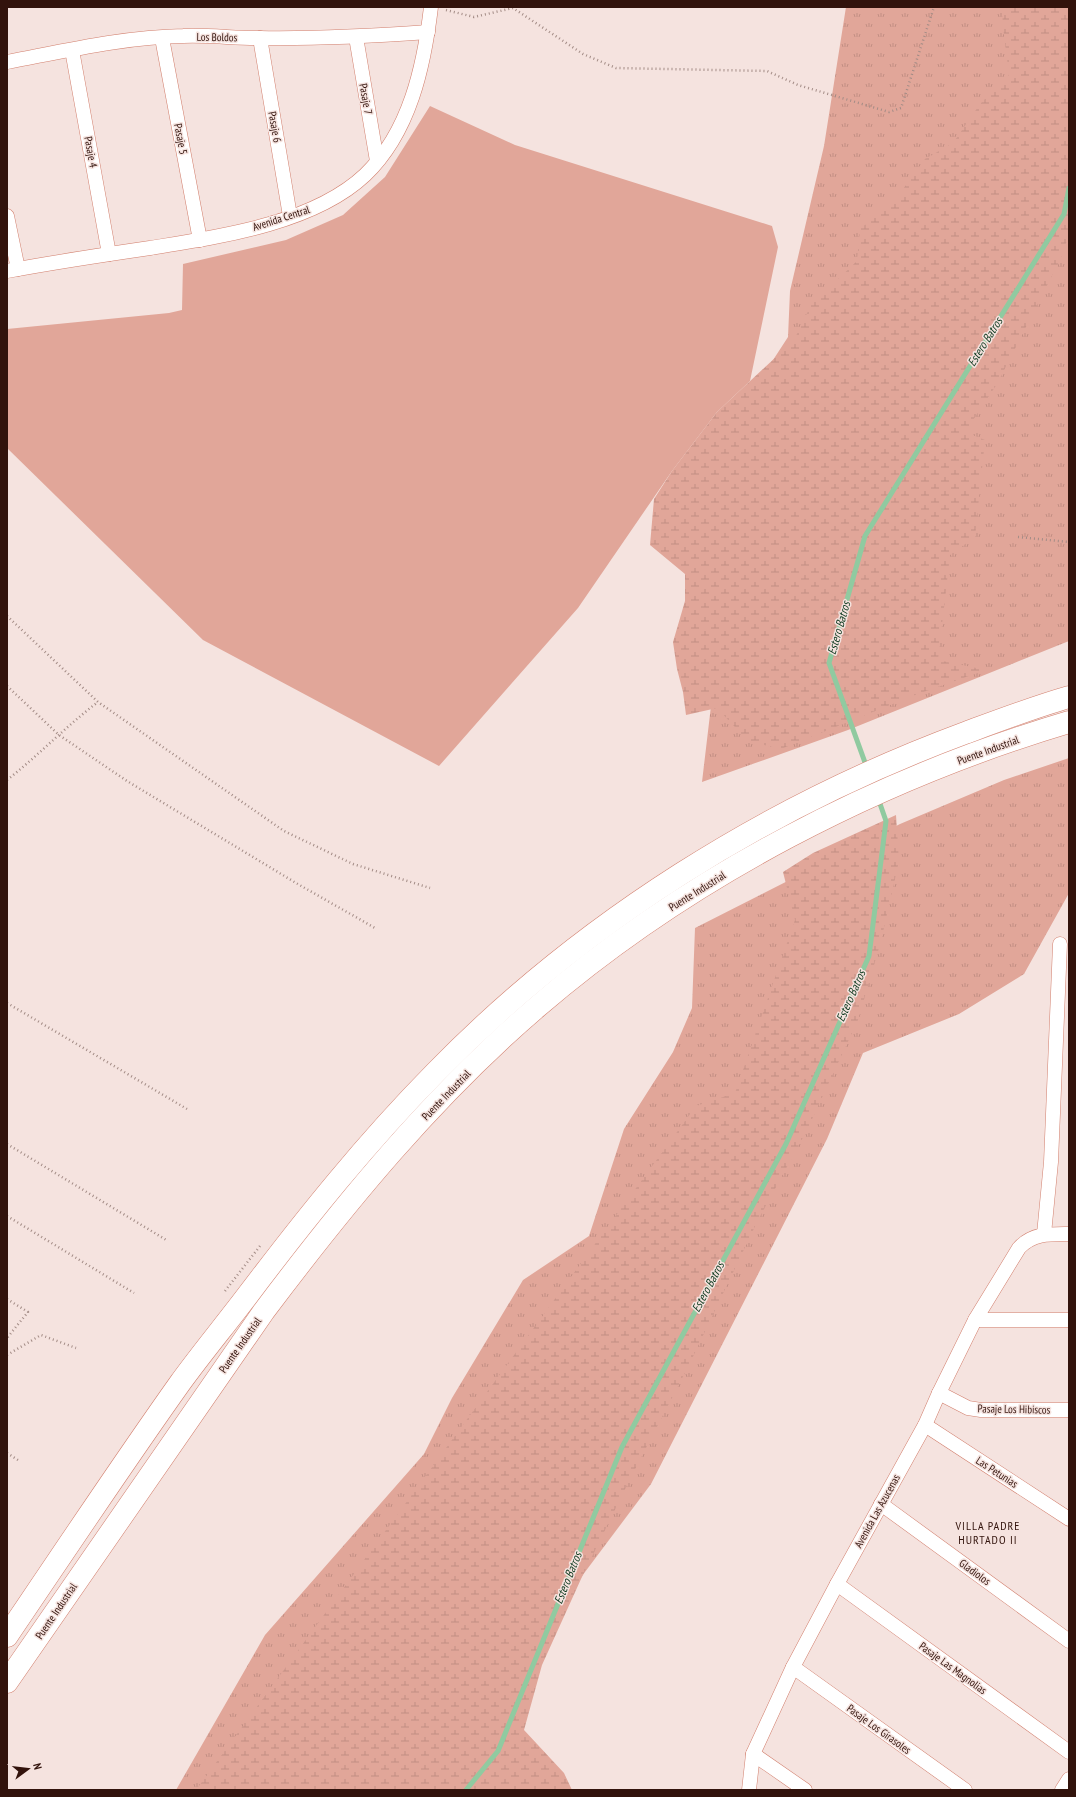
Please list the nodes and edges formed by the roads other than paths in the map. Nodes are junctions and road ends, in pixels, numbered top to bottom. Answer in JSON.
{"nodes":[{"id":1,"x":435,"y":8,"type":"edge"},
{"id":2,"x":428,"y":32,"type":"junction"},
{"id":3,"x":356,"y":37,"type":"junction"},
{"id":4,"x":162,"y":38,"type":"junction"},
{"id":5,"x":260,"y":38,"type":"junction"},
{"id":6,"x":72,"y":50,"type":"junction"},
{"id":7,"x":7,"y":62,"type":"edge"},
{"id":8,"x":377,"y":161,"type":"junction"},
{"id":9,"x":7,"y":216,"type":"edge"},
{"id":10,"x":290,"y":216,"type":"junction"},
{"id":11,"x":200,"y":240,"type":"junction"},
{"id":12,"x":109,"y":254,"type":"junction"},
{"id":13,"x":12,"y":270,"type":"edge"},
{"id":14,"x":1069,"y":697,"type":"edge"},
{"id":15,"x":1069,"y":722,"type":"edge"},
{"id":16,"x":1060,"y":944,"type":"dead end"},
{"id":17,"x":1044,"y":1234,"type":"junction"},
{"id":18,"x":1069,"y":1234,"type":"edge"},
{"id":19,"x":975,"y":1320,"type":"junction"},
{"id":20,"x":1069,"y":1320,"type":"edge"},
{"id":21,"x":939,"y":1393,"type":"junction"},
{"id":22,"x":1069,"y":1410,"type":"edge"},
{"id":23,"x":925,"y":1425,"type":"junction"},
{"id":24,"x":881,"y":1504,"type":"junction"},
{"id":25,"x":1069,"y":1519,"type":"edge"},
{"id":26,"x":837,"y":1584,"type":"junction"},
{"id":27,"x":7,"y":1636,"type":"edge"},
{"id":28,"x":1069,"y":1641,"type":"edge"},
{"id":29,"x":794,"y":1667,"type":"junction"},
{"id":30,"x":7,"y":1682,"type":"edge"},
{"id":31,"x":1069,"y":1752,"type":"edge"},
{"id":32,"x":753,"y":1754,"type":"junction"},
{"id":33,"x":1069,"y":1779,"type":"edge"},
{"id":34,"x":749,"y":1790,"type":"edge"},
{"id":35,"x":805,"y":1790,"type":"edge"},
{"id":36,"x":965,"y":1790,"type":"edge"},
{"id":37,"x":1062,"y":1790,"type":"edge"}],
"edges":[{"from":1,"to":2,"type":"street","name":"Avenida Central"},
{"from":2,"to":3,"type":"street","name":"Los Boldos"},
{"from":2,"to":8,"type":"street","name":"Avenida Central"},
{"from":3,"to":5,"type":"street","name":"Los Boldos"},
{"from":3,"to":8,"type":"street","name":"Pasaje 7"},
{"from":4,"to":5,"type":"street","name":"Los Boldos"},
{"from":4,"to":6,"type":"street","name":"Los Boldos"},
{"from":4,"to":11,"type":"street","name":"Pasaje 5"},
{"from":5,"to":10,"type":"street","name":"Pasaje 6"},
{"from":6,"to":7,"type":"street","name":"Los Boldos"},
{"from":6,"to":12,"type":"street","name":"Pasaje 4"},
{"from":8,"to":10,"type":"street","name":"Avenida Central"},
{"from":9,"to":13,"type":"street"},
{"from":10,"to":11,"type":"street","name":"Avenida Central"},
{"from":11,"to":12,"type":"street","name":"Avenida Central"},
{"from":12,"to":13,"type":"street","name":"Avenida Central"},
{"from":14,"to":27,"type":"highway","name":"Puente Industrial"},
{"from":15,"to":30,"type":"highway","name":"Puente Industrial"},
{"from":16,"to":17,"type":"street"},
{"from":17,"to":18,"type":"street"},
{"from":17,"to":19,"type":"street","name":"Avenida Las Azucenas"},
{"from":19,"to":20,"type":"street"},
{"from":19,"to":21,"type":"street","name":"Avenida Las Azucenas"},
{"from":21,"to":22,"type":"street","name":"Pasaje Los Hibiscos"},
{"from":21,"to":23,"type":"street","name":"Avenida Las Azucenas"},
{"from":23,"to":24,"type":"street","name":"Avenida Las Azucenas"},
{"from":23,"to":25,"type":"street","name":"Las Petunias"},
{"from":24,"to":26,"type":"street","name":"Avenida Las Azucenas"},
{"from":24,"to":28,"type":"street","name":"Gladiolos"},
{"from":26,"to":29,"type":"street","name":"Avenida Las Azucenas"},
{"from":26,"to":31,"type":"street","name":"Pasaje Las Magnolias"},
{"from":29,"to":32,"type":"street","name":"Avenida Las Azucenas"},
{"from":29,"to":36,"type":"street","name":"Pasaje Los Girasoles"},
{"from":32,"to":34,"type":"street","name":"Avenida Las Azucenas"},
{"from":32,"to":35,"type":"street"},
{"from":33,"to":37,"type":"street"}]}
